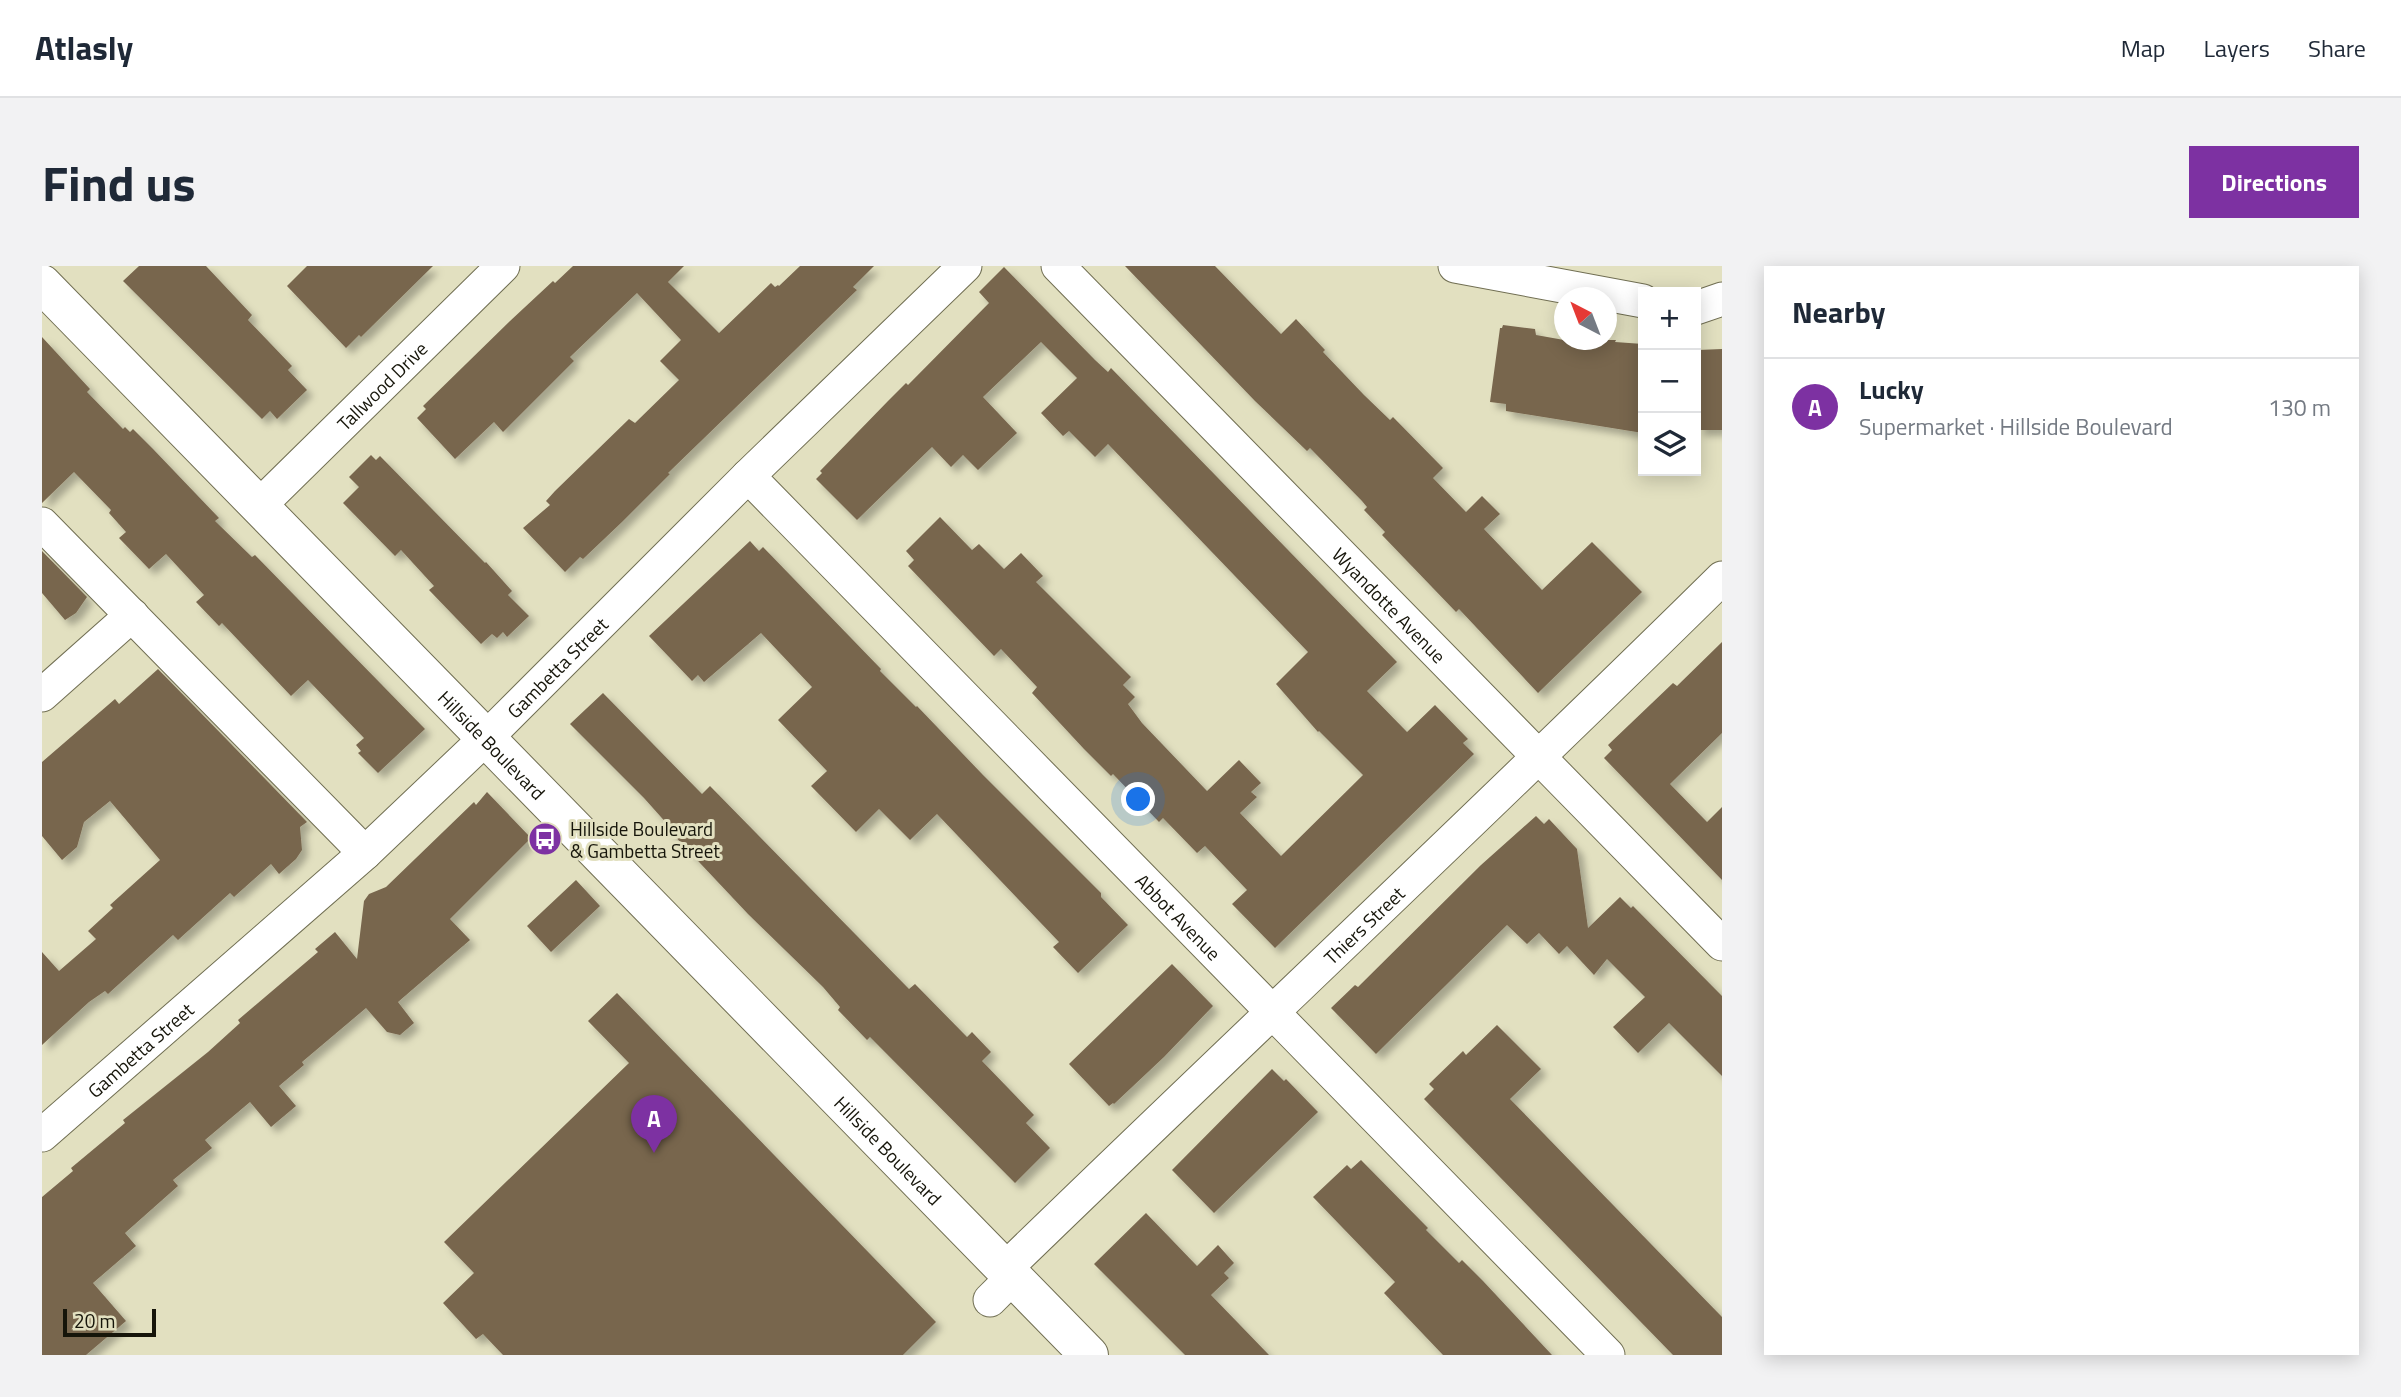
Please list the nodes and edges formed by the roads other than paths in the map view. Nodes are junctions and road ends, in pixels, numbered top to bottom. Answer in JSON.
{"nodes":[{"id":1,"x":54,"y":266,"type":"edge"},
{"id":2,"x":503,"y":266,"type":"edge"},
{"id":3,"x":965,"y":266,"type":"edge"},
{"id":4,"x":1058,"y":266,"type":"edge"},
{"id":5,"x":1455,"y":266,"type":"edge"},
{"id":6,"x":42,"y":278,"type":"edge"},
{"id":7,"x":42,"y":284,"type":"edge"},
{"id":8,"x":1722,"y":299,"type":"edge"},
{"id":9,"x":1638,"y":300,"type":"edge"},
{"id":10,"x":1701,"y":306,"type":"edge"},
{"id":11,"x":748,"y":477,"type":"junction"},
{"id":12,"x":259,"y":506,"type":"junction"},
{"id":13,"x":42,"y":524,"type":"edge"},
{"id":14,"x":1722,"y":578,"type":"edge"},
{"id":15,"x":132,"y":615,"type":"junction"},
{"id":16,"x":42,"y":695,"type":"edge"},
{"id":17,"x":486,"y":738,"type":"junction"},
{"id":18,"x":1540,"y":758,"type":"junction"},
{"id":19,"x":365,"y":853,"type":"junction"},
{"id":20,"x":1722,"y":944,"type":"edge"},
{"id":21,"x":1272,"y":1011,"type":"junction"},
{"id":22,"x":42,"y":1135,"type":"edge"},
{"id":23,"x":1002,"y":1282,"type":"junction"},
{"id":24,"x":1089,"y":1355,"type":"edge"},
{"id":25,"x":1608,"y":1355,"type":"edge"}],
"edges":[{"from":1,"to":6,"type":"street"},
{"from":2,"to":12,"type":"street","name":"Tallwood Drive"},
{"from":3,"to":11,"type":"street","name":"Gambetta Street"},
{"from":4,"to":18,"type":"street","name":"Wyandotte Avenue"},
{"from":5,"to":9,"type":"street"},
{"from":7,"to":12,"type":"main road","name":"Hillside Boulevard"},
{"from":8,"to":10,"type":"street"},
{"from":11,"to":17,"type":"street","name":"Gambetta Street"},
{"from":11,"to":21,"type":"street","name":"Abbot Avenue"},
{"from":12,"to":17,"type":"main road","name":"Hillside Boulevard"},
{"from":13,"to":15,"type":"street"},
{"from":14,"to":18,"type":"street","name":"Thiers Street"},
{"from":15,"to":16,"type":"street"},
{"from":15,"to":19,"type":"street"},
{"from":17,"to":19,"type":"street","name":"Gambetta Street"},
{"from":17,"to":23,"type":"main road","name":"Hillside Boulevard"},
{"from":18,"to":20,"type":"street","name":"Wyandotte Avenue"},
{"from":18,"to":21,"type":"street","name":"Thiers Street"},
{"from":19,"to":22,"type":"street","name":"Gambetta Street"},
{"from":21,"to":23,"type":"street","name":"Thiers Street"},
{"from":21,"to":25,"type":"street","name":"Abbot Avenue"},
{"from":23,"to":24,"type":"main road","name":"Hillside Boulevard"}]}
